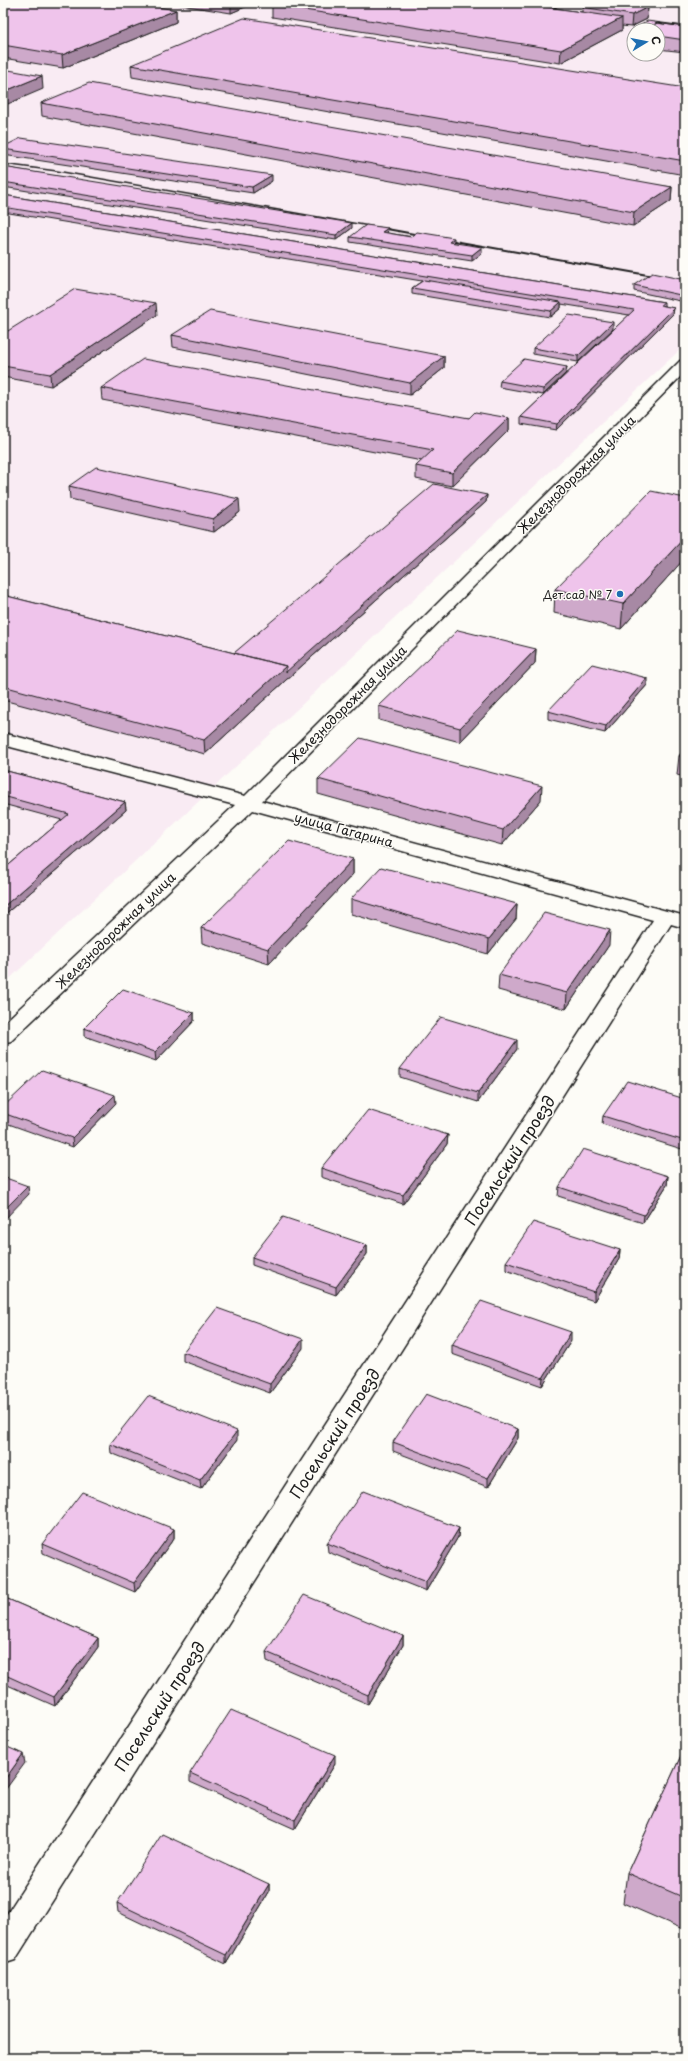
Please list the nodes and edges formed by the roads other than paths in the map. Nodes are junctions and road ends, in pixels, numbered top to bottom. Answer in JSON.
{"nodes":[{"id":1,"x":685,"y":364,"type":"edge"},
{"id":2,"x":3,"y":739,"type":"edge"},
{"id":3,"x":249,"y":803,"type":"junction"},
{"id":4,"x":675,"y":919,"type":"edge"},
{"id":5,"x":3,"y":1036,"type":"edge"},
{"id":6,"x":3,"y":1949,"type":"edge"}],
"edges":[{"from":1,"to":3,"type":"street","name":"Железнодорожная улица"},
{"from":2,"to":3,"type":"street","name":"улица Гагарина"},
{"from":3,"to":4,"type":"street","name":"улица Гагарина"},
{"from":3,"to":5,"type":"street","name":"Железнодорожная улица"},
{"from":4,"to":6,"type":"street","name":"Посельский проезд"}]}
